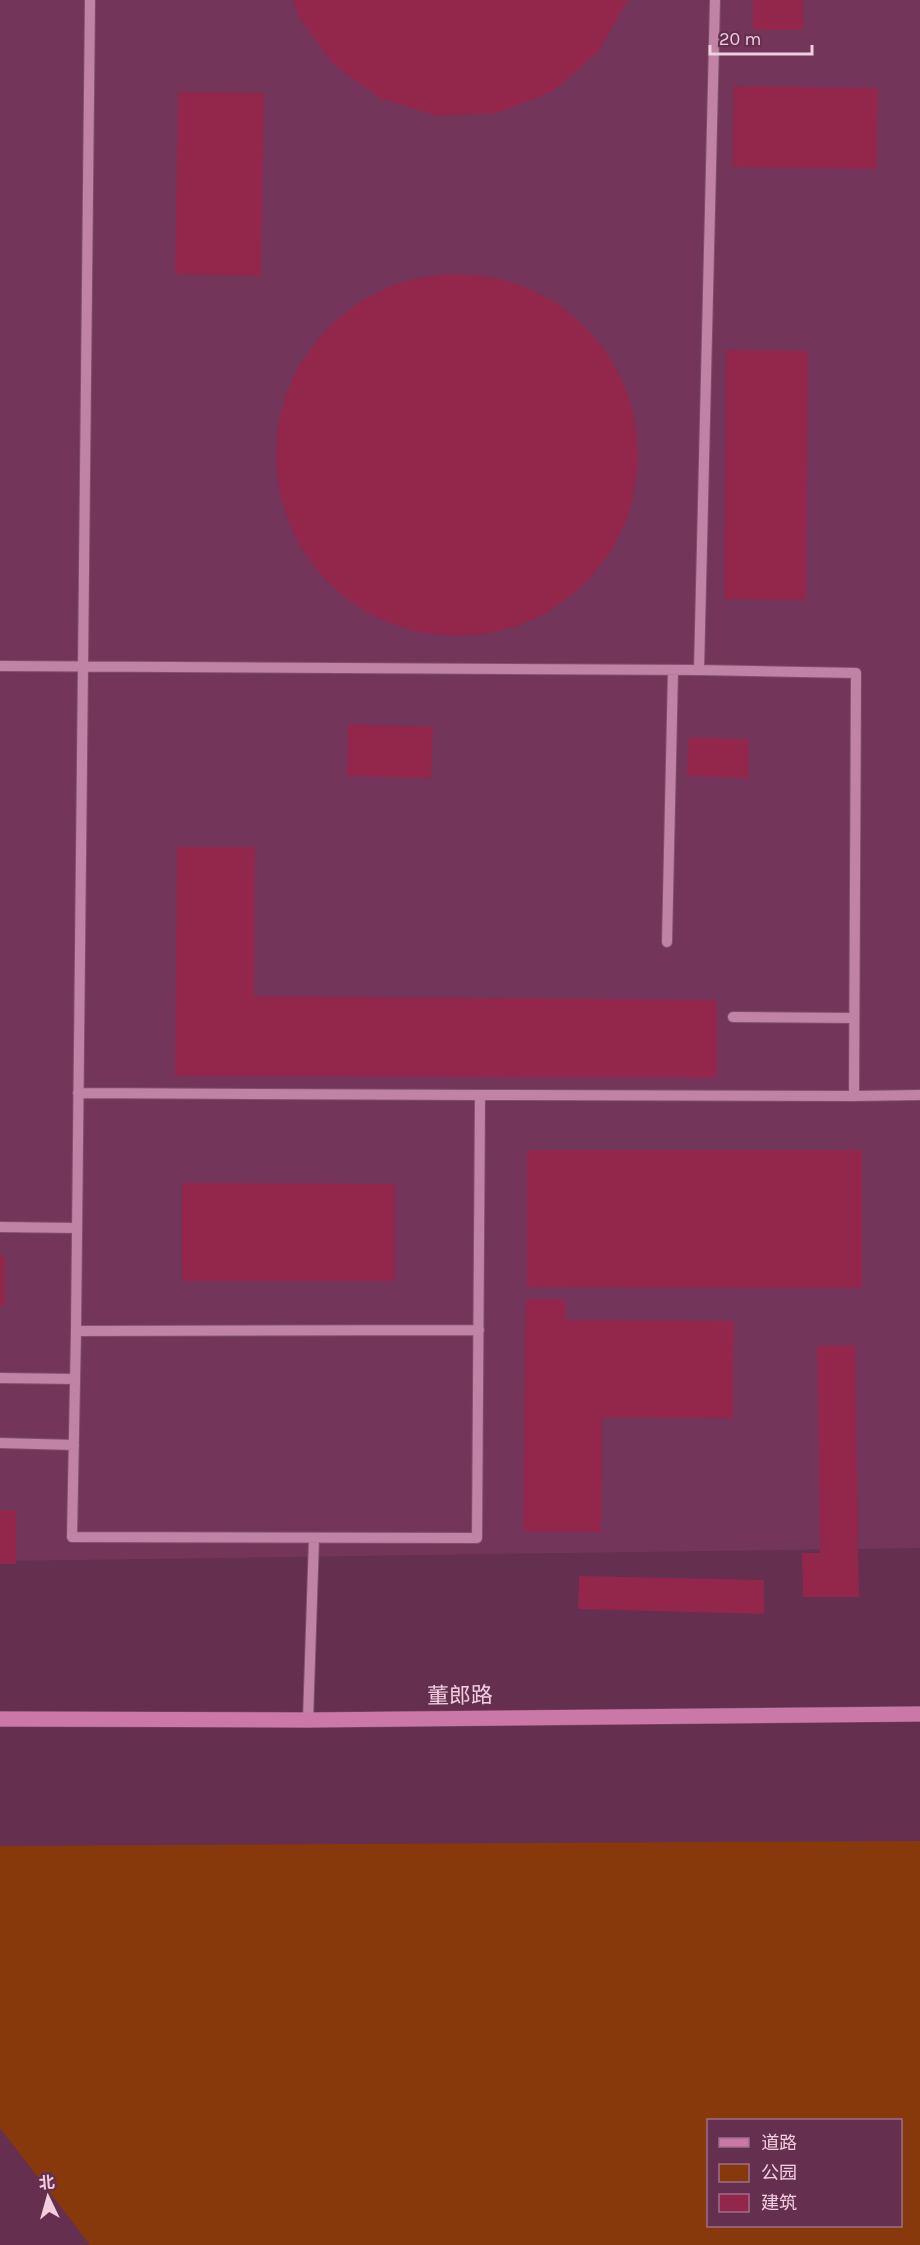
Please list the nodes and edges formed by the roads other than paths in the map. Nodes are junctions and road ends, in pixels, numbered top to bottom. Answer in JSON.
{"nodes":[{"id":1,"x":90,"y":0,"type":"edge"},
{"id":2,"x":715,"y":0,"type":"edge"},
{"id":3,"x":0,"y":666,"type":"edge"},
{"id":4,"x":82,"y":666,"type":"junction"},
{"id":5,"x":673,"y":670,"type":"junction"},
{"id":6,"x":699,"y":670,"type":"junction"},
{"id":7,"x":667,"y":942,"type":"dead end"},
{"id":8,"x":733,"y":1017,"type":"dead end"},
{"id":9,"x":854,"y":1018,"type":"junction"},
{"id":10,"x":78,"y":1093,"type":"junction"},
{"id":11,"x":480,"y":1095,"type":"junction"},
{"id":12,"x":920,"y":1095,"type":"edge"},
{"id":13,"x":854,"y":1096,"type":"junction"},
{"id":14,"x":0,"y":1227,"type":"edge"},
{"id":15,"x":77,"y":1228,"type":"junction"},
{"id":16,"x":479,"y":1330,"type":"junction"},
{"id":17,"x":76,"y":1331,"type":"junction"},
{"id":18,"x":0,"y":1378,"type":"edge"},
{"id":19,"x":75,"y":1379,"type":"junction"},
{"id":20,"x":0,"y":1443,"type":"edge"},
{"id":21,"x":74,"y":1444,"type":"junction"},
{"id":22,"x":314,"y":1538,"type":"junction"},
{"id":23,"x":920,"y":1714,"type":"edge"},
{"id":24,"x":0,"y":1719,"type":"edge"},
{"id":25,"x":308,"y":1720,"type":"junction"}],
"edges":[{"from":1,"to":4,"type":"lane"},
{"from":2,"to":6,"type":"lane"},
{"from":3,"to":4,"type":"lane"},
{"from":4,"to":5,"type":"lane"},
{"from":4,"to":10,"type":"lane"},
{"from":5,"to":6,"type":"lane"},
{"from":5,"to":7,"type":"lane"},
{"from":6,"to":9,"type":"lane"},
{"from":8,"to":9,"type":"lane"},
{"from":9,"to":13,"type":"lane"},
{"from":10,"to":11,"type":"lane"},
{"from":10,"to":15,"type":"lane"},
{"from":11,"to":13,"type":"lane"},
{"from":11,"to":16,"type":"lane"},
{"from":12,"to":13,"type":"lane"},
{"from":14,"to":15,"type":"lane"},
{"from":15,"to":17,"type":"lane"},
{"from":16,"to":17,"type":"lane"},
{"from":16,"to":22,"type":"lane"},
{"from":17,"to":19,"type":"lane"},
{"from":18,"to":19,"type":"lane"},
{"from":19,"to":21,"type":"lane"},
{"from":20,"to":21,"type":"lane"},
{"from":21,"to":22,"type":"lane"},
{"from":22,"to":25,"type":"lane"},
{"from":23,"to":25,"type":"main road","name":"董郎路"},
{"from":24,"to":25,"type":"main road","name":"董郎路"}]}
